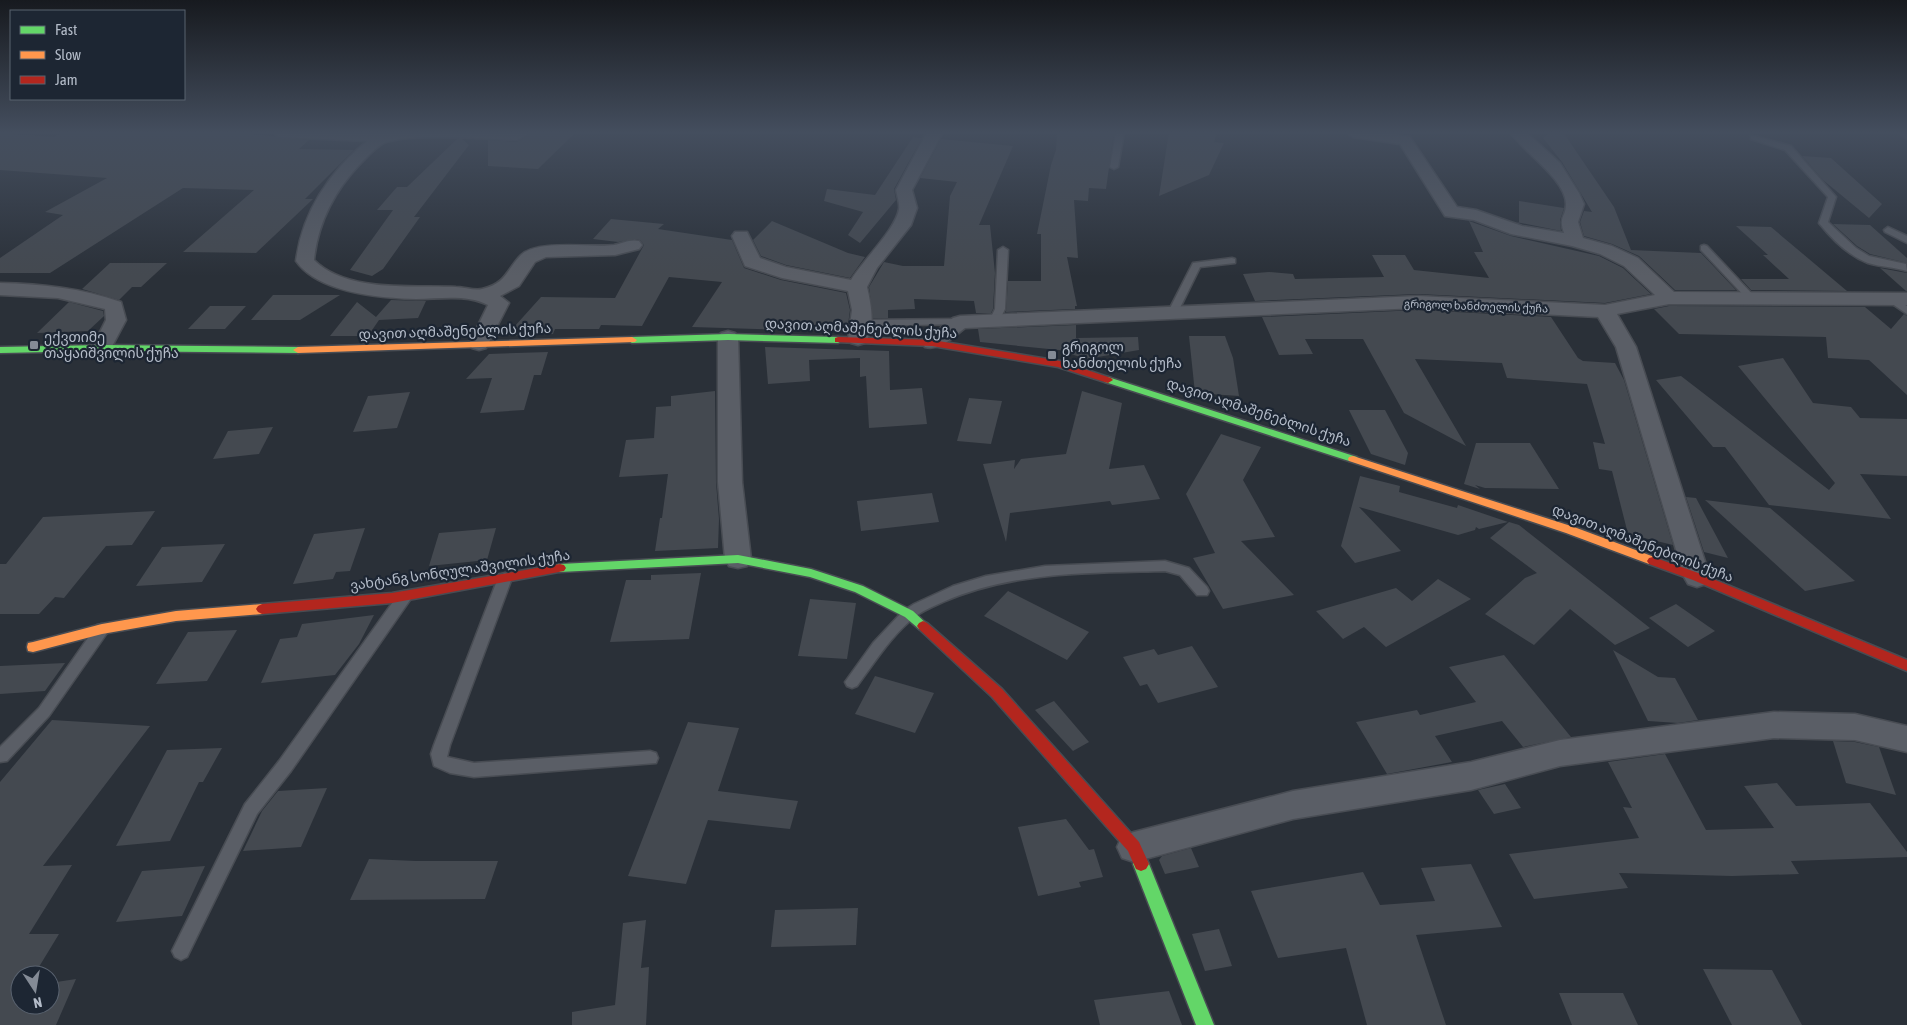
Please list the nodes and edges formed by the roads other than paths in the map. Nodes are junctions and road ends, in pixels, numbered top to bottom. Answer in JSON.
{"nodes":[{"id":1,"x":338,"y":180,"type":"edge"},
{"id":2,"x":909,"y":180,"type":"edge"},
{"id":3,"x":1430,"y":180,"type":"edge"},
{"id":4,"x":1563,"y":180,"type":"edge"},
{"id":5,"x":1816,"y":180,"type":"edge"},
{"id":6,"x":1888,"y":230,"type":"dead end"},
{"id":7,"x":741,"y":236,"type":"dead end"},
{"id":8,"x":1907,"y":240,"type":"edge"},
{"id":9,"x":1575,"y":241,"type":"junction"},
{"id":10,"x":633,"y":245,"type":"dead end"},
{"id":11,"x":1704,"y":248,"type":"dead end"},
{"id":12,"x":1003,"y":250,"type":"dead end"},
{"id":13,"x":1232,"y":260,"type":"dead end"},
{"id":14,"x":1905,"y":265,"type":"edge"},
{"id":15,"x":857,"y":287,"type":"junction"},
{"id":16,"x":0,"y":289,"type":"edge"},
{"id":17,"x":486,"y":295,"type":"junction"},
{"id":18,"x":1669,"y":298,"type":"junction"},
{"id":19,"x":1751,"y":298,"type":"junction"},
{"id":20,"x":1899,"y":299,"type":"edge"},
{"id":21,"x":1605,"y":311,"type":"junction"},
{"id":22,"x":1907,"y":312,"type":"edge"},
{"id":23,"x":1172,"y":314,"type":"junction"},
{"id":24,"x":994,"y":321,"type":"junction"},
{"id":25,"x":960,"y":322,"type":"junction"},
{"id":26,"x":859,"y":331,"type":"junction"},
{"id":27,"x":728,"y":337,"type":"junction"},
{"id":28,"x":932,"y":343,"type":"junction"},
{"id":29,"x":479,"y":344,"type":"junction"},
{"id":30,"x":102,"y":348,"type":"junction"},
{"id":31,"x":0,"y":350,"type":"edge"},
{"id":32,"x":738,"y":559,"type":"junction"},
{"id":33,"x":1697,"y":577,"type":"junction"},
{"id":34,"x":505,"y":578,"type":"junction"},
{"id":35,"x":1202,"y":591,"type":"dead end"},
{"id":36,"x":405,"y":596,"type":"junction"},
{"id":37,"x":909,"y":614,"type":"junction"},
{"id":38,"x":102,"y":629,"type":"junction"},
{"id":39,"x":33,"y":647,"type":"dead end"},
{"id":40,"x":1907,"y":666,"type":"edge"},
{"id":41,"x":852,"y":682,"type":"dead end"},
{"id":42,"x":1907,"y":739,"type":"edge"},
{"id":43,"x":1,"y":756,"type":"edge"},
{"id":44,"x":650,"y":758,"type":"dead end"},
{"id":45,"x":1134,"y":847,"type":"junction"},
{"id":46,"x":181,"y":951,"type":"dead end"},
{"id":47,"x":1205,"y":1025,"type":"edge"}],
"edges":[{"from":1,"to":17,"type":"street"},
{"from":2,"to":15,"type":"street"},
{"from":3,"to":9,"type":"street"},
{"from":4,"to":9,"type":"street"},
{"from":5,"to":14,"type":"lane"},
{"from":6,"to":8,"type":"lane"},
{"from":7,"to":15,"type":"street"},
{"from":9,"to":18,"type":"street"},
{"from":10,"to":17,"type":"street"},
{"from":11,"to":19,"type":"lane"},
{"from":12,"to":24,"type":"lane"},
{"from":13,"to":23,"type":"lane"},
{"from":15,"to":26,"type":"street"},
{"from":16,"to":30,"type":"street"},
{"from":17,"to":29,"type":"street"},
{"from":18,"to":19,"type":"street","name":"გრიგოლ ხანძთელის ქუჩა"},
{"from":18,"to":21,"type":"street","name":"გრიგოლ ხანძთელის ქუჩა"},
{"from":19,"to":20,"type":"street","name":"გრიგოლ ხანძთელის ქუჩა"},
{"from":20,"to":22,"type":"lane"},
{"from":21,"to":23,"type":"street","name":"გრიგოლ ხანძთელის ქუჩა"},
{"from":21,"to":33,"type":"street"},
{"from":23,"to":24,"type":"street","name":"გრიგოლ ხანძთელის ქუჩა"},
{"from":24,"to":25,"type":"street","name":"გრიგოლ ხანძთელის ქუჩა"},
{"from":25,"to":26,"type":"lane"},
{"from":25,"to":28,"type":"street"},
{"from":26,"to":27,"type":"street","name":"დავით აღმაშენებლის ქუჩა"},
{"from":26,"to":28,"type":"street","name":"დავით აღმაშენებლის ქუჩა"},
{"from":27,"to":29,"type":"street","name":"დავით აღმაშენებლის ქუჩა"},
{"from":27,"to":32,"type":"street"},
{"from":28,"to":33,"type":"street","name":"დავით აღმაშენებლის ქუჩა"},
{"from":29,"to":30,"type":"street","name":"დავით აღმაშენებლის ქუჩა"},
{"from":30,"to":31,"type":"street","name":"დავით აღმაშენებლის ქუჩა"},
{"from":32,"to":34,"type":"street","name":"ვახტანგ სონღულაშვილის ქუჩა"},
{"from":32,"to":37,"type":"street","name":"ვახტანგ სონღულაშვილის ქუჩა"},
{"from":33,"to":40,"type":"street","name":"დავით აღმაშენებლის ქუჩა"},
{"from":34,"to":36,"type":"street","name":"ვახტანგ სონღულაშვილის ქუჩა"},
{"from":34,"to":44,"type":"lane"},
{"from":35,"to":37,"type":"lane"},
{"from":36,"to":38,"type":"street","name":"ვახტანგ სონღულაშვილის ქუჩა"},
{"from":36,"to":46,"type":"lane"},
{"from":37,"to":41,"type":"lane"},
{"from":37,"to":45,"type":"street","name":"ვახტანგ სონღულაშვილის ქუჩა"},
{"from":38,"to":39,"type":"street","name":"ვახტანგ სონღულაშვილის ქუჩა"},
{"from":38,"to":43,"type":"lane"},
{"from":42,"to":45,"type":"street"},
{"from":45,"to":47,"type":"street","name":"ვახტანგ სონღულაშვილის ქუჩა"}]}
